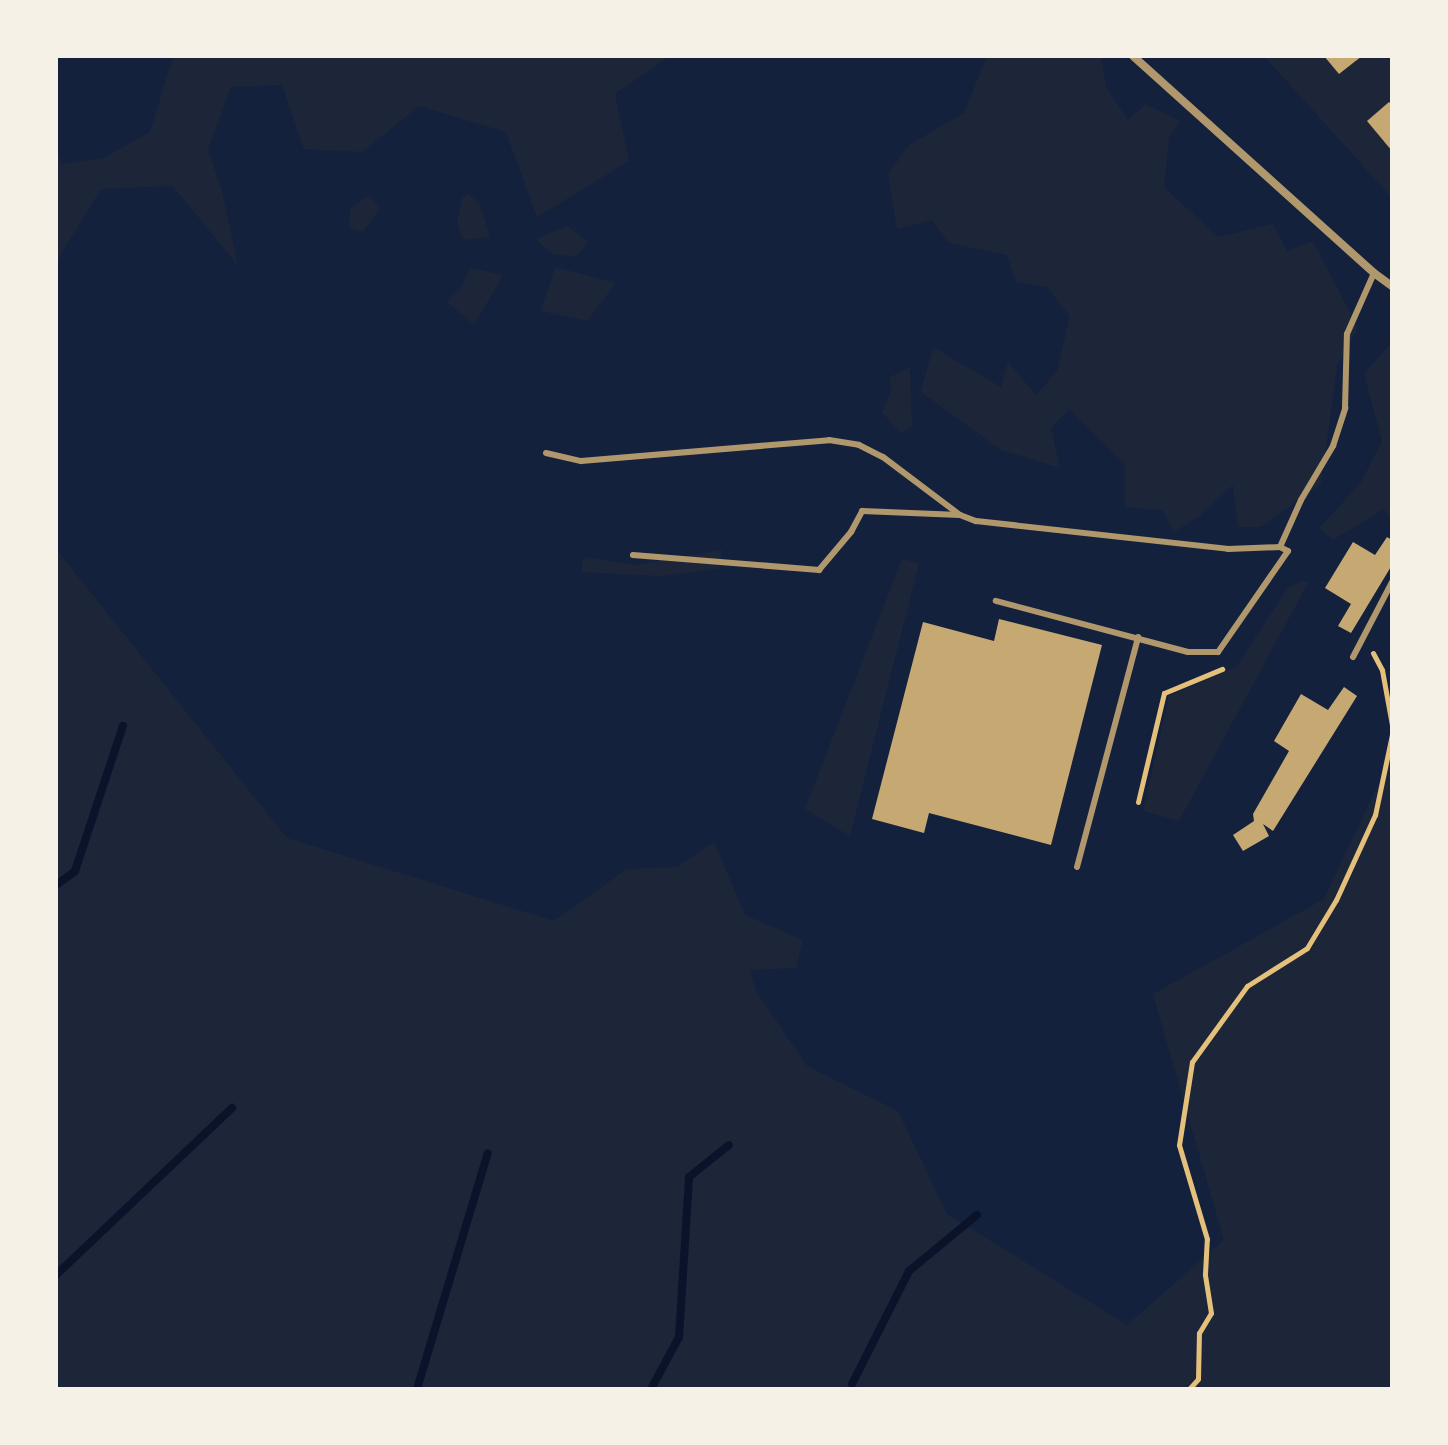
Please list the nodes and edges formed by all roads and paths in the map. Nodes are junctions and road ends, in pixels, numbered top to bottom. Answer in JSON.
{"nodes":[{"id":1,"x":1133,"y":56,"type":"edge"},
{"id":2,"x":1374,"y":273,"type":"junction"},
{"id":3,"x":1392,"y":286,"type":"edge"},
{"id":4,"x":546,"y":453,"type":"dead end"},
{"id":5,"x":960,"y":515,"type":"junction"},
{"id":6,"x":1280,"y":547,"type":"junction"},
{"id":7,"x":633,"y":555,"type":"dead end"},
{"id":8,"x":1392,"y":582,"type":"edge"},
{"id":9,"x":996,"y":601,"type":"dead end"},
{"id":10,"x":1138,"y":637,"type":"junction"},
{"id":11,"x":1364,"y":637,"type":"junction"},
{"id":12,"x":1353,"y":657,"type":"dead end"},
{"id":13,"x":1225,"y":668,"type":"dead end"},
{"id":14,"x":1392,"y":725,"type":"edge"},
{"id":15,"x":1392,"y":734,"type":"edge"},
{"id":16,"x":1138,"y":802,"type":"dead end"},
{"id":17,"x":1077,"y":867,"type":"dead end"},
{"id":18,"x":1189,"y":1389,"type":"edge"}],
"edges":[{"from":1,"to":2,"type":"street"},
{"from":2,"to":3,"type":"street"},
{"from":2,"to":6,"type":"lane"},
{"from":4,"to":5,"type":"lane"},
{"from":5,"to":6,"type":"lane"},
{"from":5,"to":7,"type":"lane"},
{"from":6,"to":10,"type":"lane"},
{"from":8,"to":11,"type":"lane"},
{"from":9,"to":10,"type":"lane"},
{"from":10,"to":17,"type":"lane"},
{"from":11,"to":12,"type":"lane"},
{"from":11,"to":14,"type":"path"},
{"from":13,"to":16,"type":"path"},
{"from":15,"to":18,"type":"path"}]}
